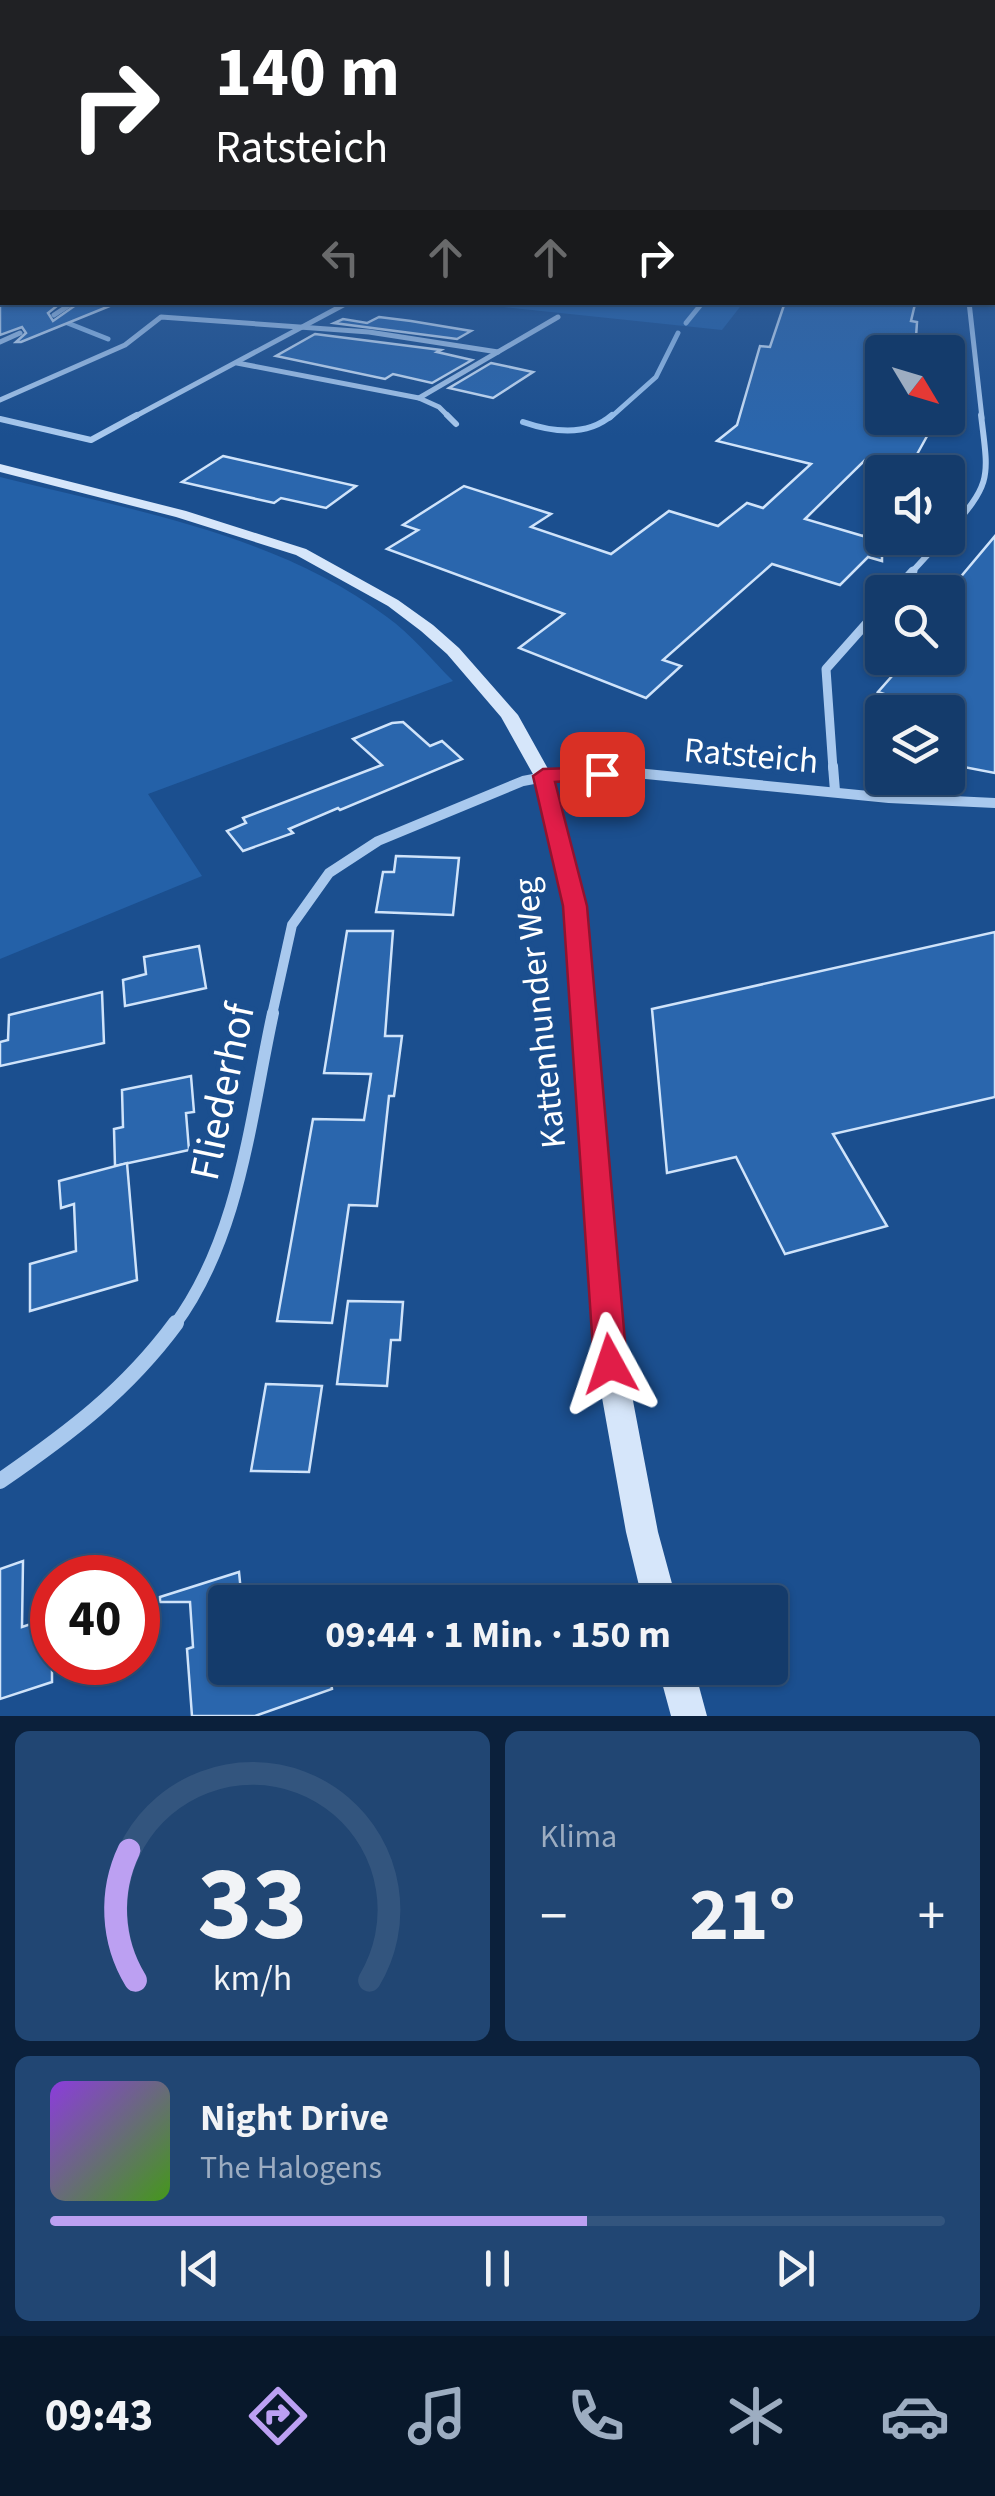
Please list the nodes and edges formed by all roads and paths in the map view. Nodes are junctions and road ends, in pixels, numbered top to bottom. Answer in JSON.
{"nodes":[{"id":1,"x":69,"y":305,"type":"edge"},
{"id":2,"x":343,"y":305,"type":"edge"},
{"id":3,"x":969,"y":305,"type":"edge"},
{"id":4,"x":54,"y":315,"type":"dead end"},
{"id":5,"x":558,"y":317,"type":"dead end"},
{"id":6,"x":303,"y":327,"type":"junction"},
{"id":7,"x":20,"y":333,"type":"dead end"},
{"id":8,"x":0,"y":342,"type":"edge"},
{"id":9,"x":498,"y":352,"type":"junction"},
{"id":10,"x":236,"y":362,"type":"junction"},
{"id":11,"x":419,"y":398,"type":"junction"},
{"id":12,"x":0,"y":400,"type":"edge"},
{"id":13,"x":0,"y":420,"type":"edge"},
{"id":14,"x":456,"y":424,"type":"dead end"},
{"id":15,"x":0,"y":468,"type":"edge"},
{"id":16,"x":965,"y":513,"type":"edge"},
{"id":17,"x":927,"y":555,"type":"edge"},
{"id":18,"x":909,"y":575,"type":"edge"},
{"id":19,"x":865,"y":625,"type":"edge"},
{"id":20,"x":543,"y":776,"type":"junction"},
{"id":21,"x":835,"y":791,"type":"junction"},
{"id":22,"x":995,"y":803,"type":"edge"},
{"id":23,"x":0,"y":1481,"type":"edge"},
{"id":24,"x":656,"y":1585,"type":"edge"},
{"id":25,"x":681,"y":1685,"type":"edge"},
{"id":26,"x":689,"y":1716,"type":"edge"}],
"edges":[{"from":1,"to":4,"type":"street"},
{"from":2,"to":6,"type":"street"},
{"from":3,"to":16,"type":"street"},
{"from":5,"to":9,"type":"street"},
{"from":6,"to":9,"type":"street"},
{"from":6,"to":10,"type":"street"},
{"from":6,"to":12,"type":"street"},
{"from":7,"to":8,"type":"street"},
{"from":9,"to":11,"type":"street"},
{"from":10,"to":11,"type":"street"},
{"from":10,"to":13,"type":"street"},
{"from":11,"to":14,"type":"street"},
{"from":15,"to":20,"type":"street","name":"Kattenhunder Weg"},
{"from":17,"to":18,"type":"street"},
{"from":19,"to":21,"type":"street","name":"Ratsteich"},
{"from":20,"to":21,"type":"street","name":"Ratsteich"},
{"from":20,"to":23,"type":"street","name":"Fliederhof"},
{"from":20,"to":24,"type":"street","name":"Kattenhunder Weg"},
{"from":21,"to":22,"type":"street","name":"Ratsteich"},
{"from":25,"to":26,"type":"street"}]}
